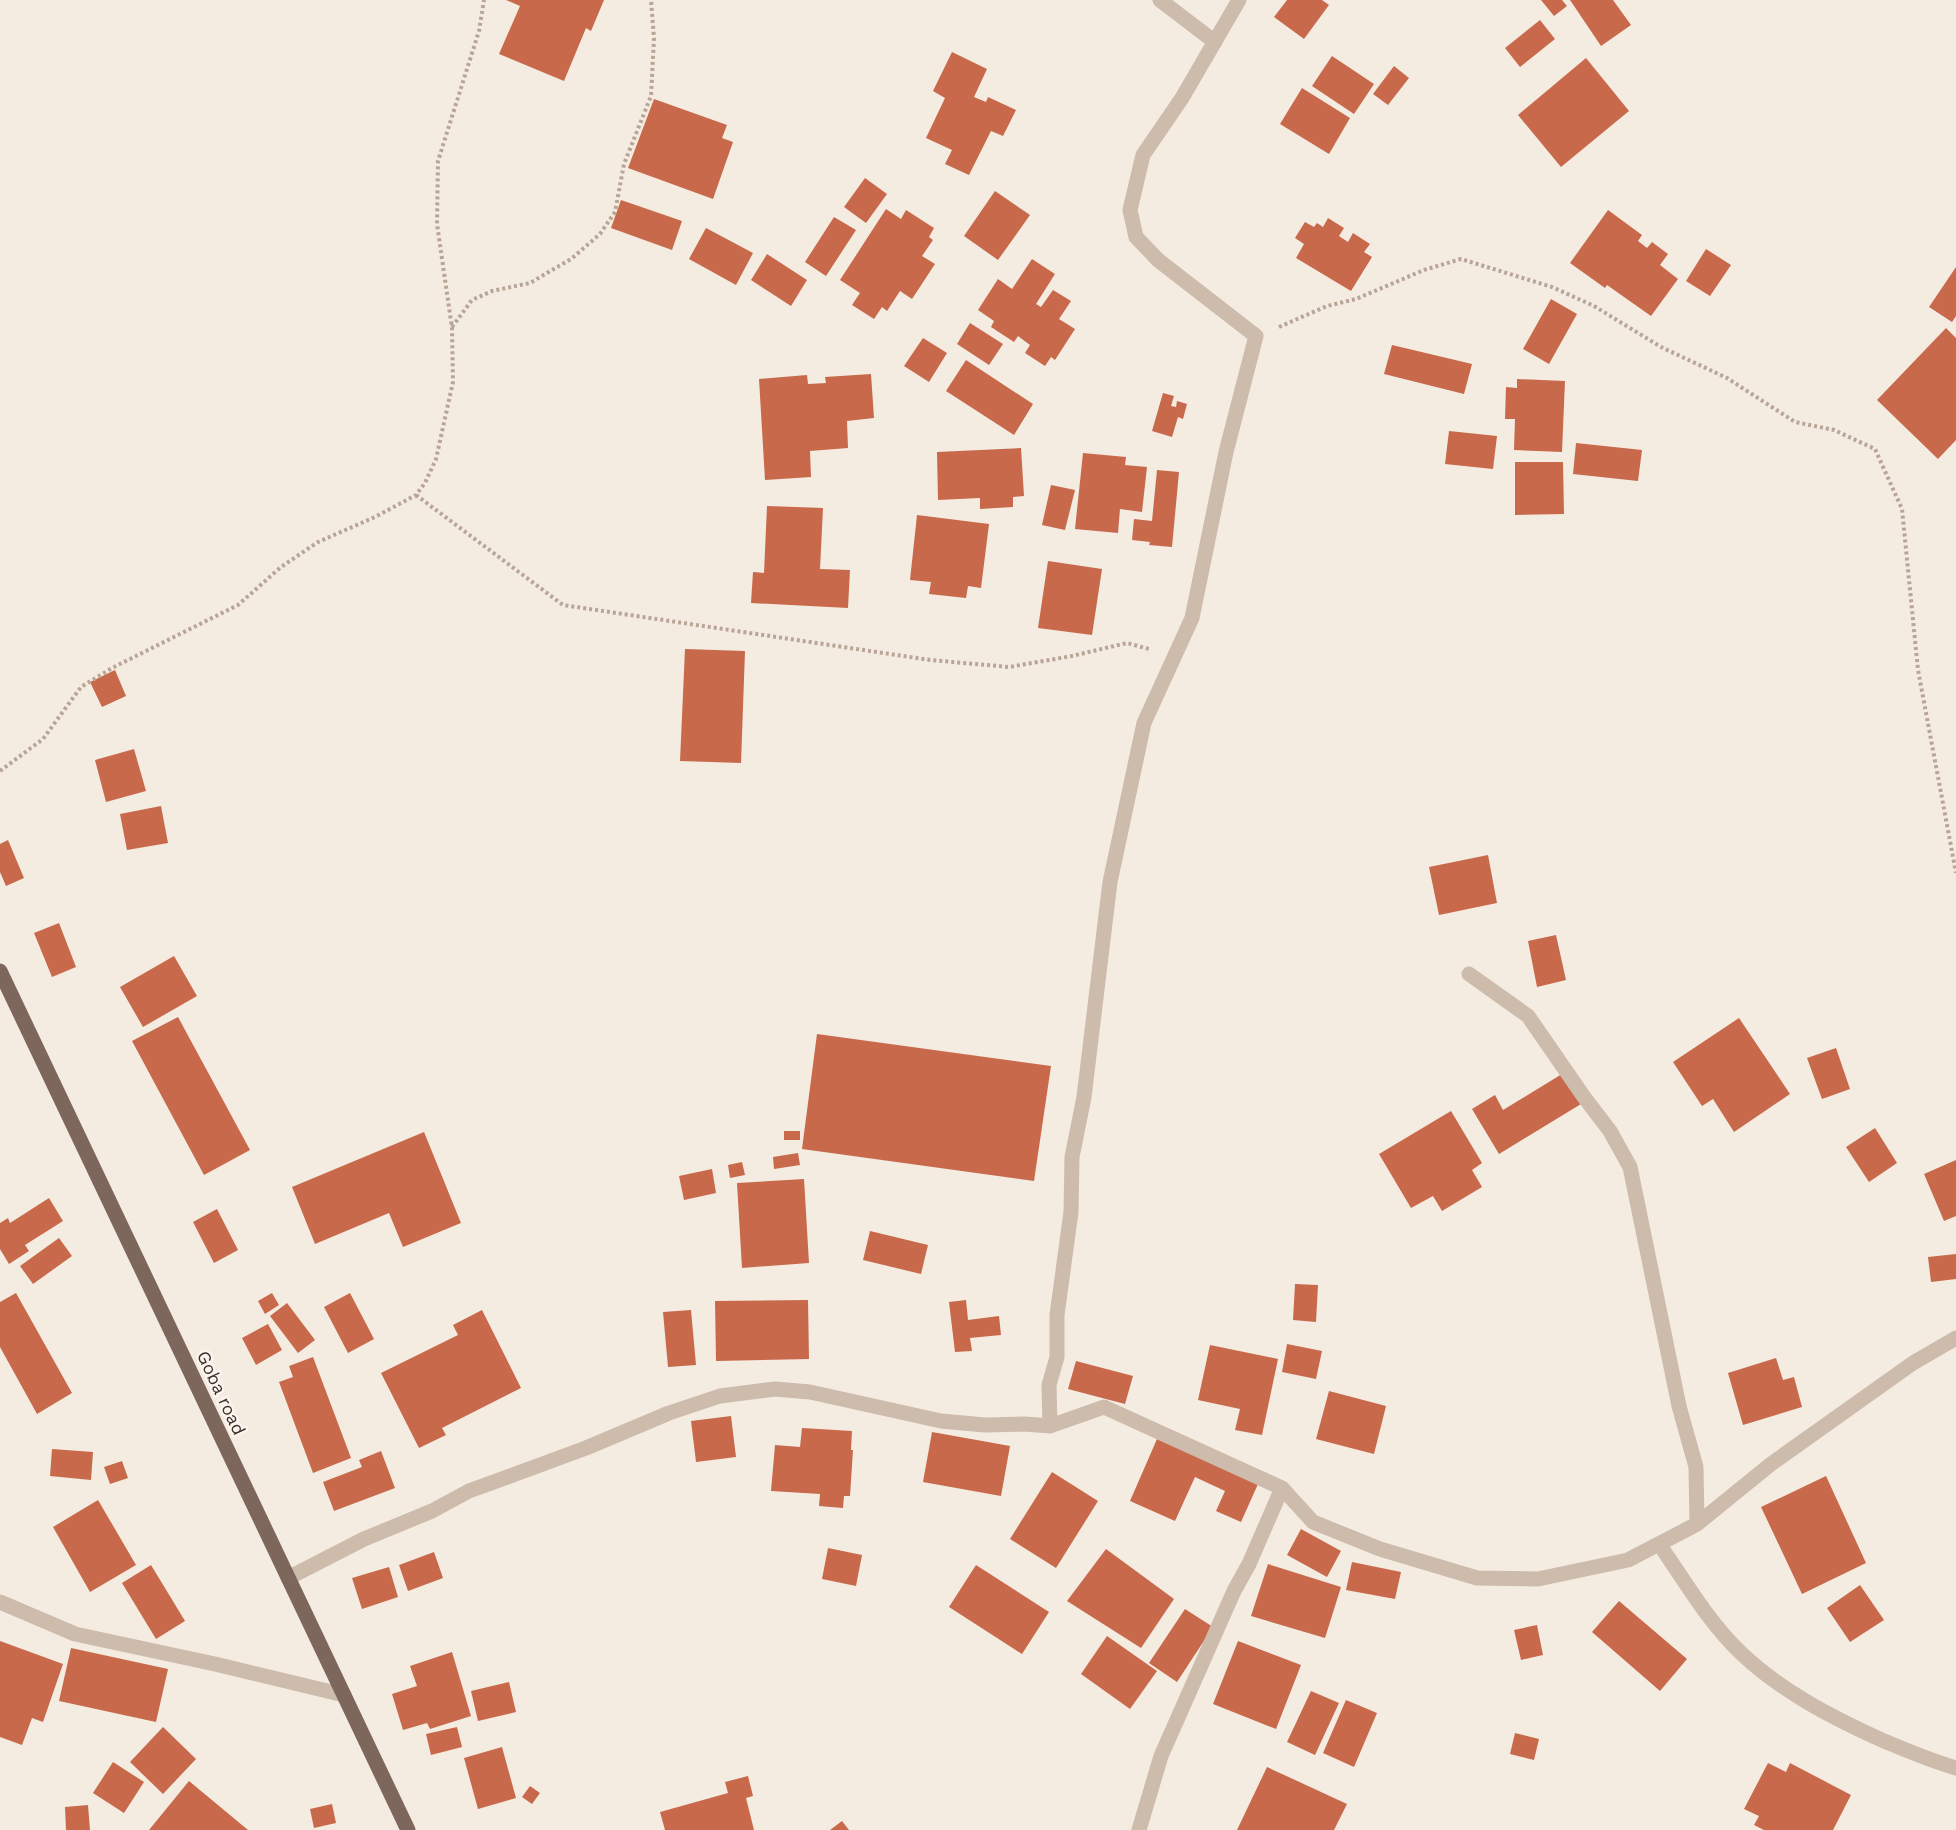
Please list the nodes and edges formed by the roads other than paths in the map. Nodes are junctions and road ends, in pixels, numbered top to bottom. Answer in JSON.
{"nodes":[{"id":1,"x":1160,"y":0,"type":"edge"},
{"id":2,"x":1239,"y":0,"type":"edge"},
{"id":3,"x":1215,"y":42,"type":"junction"},
{"id":4,"x":0,"y":971,"type":"edge"},
{"id":5,"x":1469,"y":974,"type":"dead end"},
{"id":6,"x":1956,"y":1338,"type":"edge"},
{"id":7,"x":1050,"y":1426,"type":"junction"},
{"id":8,"x":1282,"y":1488,"type":"junction"},
{"id":9,"x":1697,"y":1524,"type":"junction"},
{"id":10,"x":1659,"y":1544,"type":"junction"},
{"id":11,"x":288,"y":1578,"type":"junction"},
{"id":12,"x":0,"y":1602,"type":"edge"},
{"id":13,"x":344,"y":1695,"type":"junction"},
{"id":14,"x":1956,"y":1768,"type":"edge"},
{"id":15,"x":408,"y":1830,"type":"edge"},
{"id":16,"x":1138,"y":1830,"type":"edge"}],
"edges":[{"from":1,"to":3,"type":"street"},
{"from":2,"to":3,"type":"street"},
{"from":3,"to":7,"type":"street"},
{"from":4,"to":11,"type":"main road","name":"Goba road"},
{"from":5,"to":9,"type":"street"},
{"from":6,"to":9,"type":"street"},
{"from":7,"to":8,"type":"street"},
{"from":7,"to":11,"type":"street"},
{"from":8,"to":10,"type":"street"},
{"from":8,"to":16,"type":"street"},
{"from":9,"to":10,"type":"street"},
{"from":10,"to":14,"type":"street"},
{"from":11,"to":13,"type":"main road","name":"Goba road"},
{"from":12,"to":13,"type":"street"},
{"from":13,"to":15,"type":"main road","name":"Goba road"}]}
